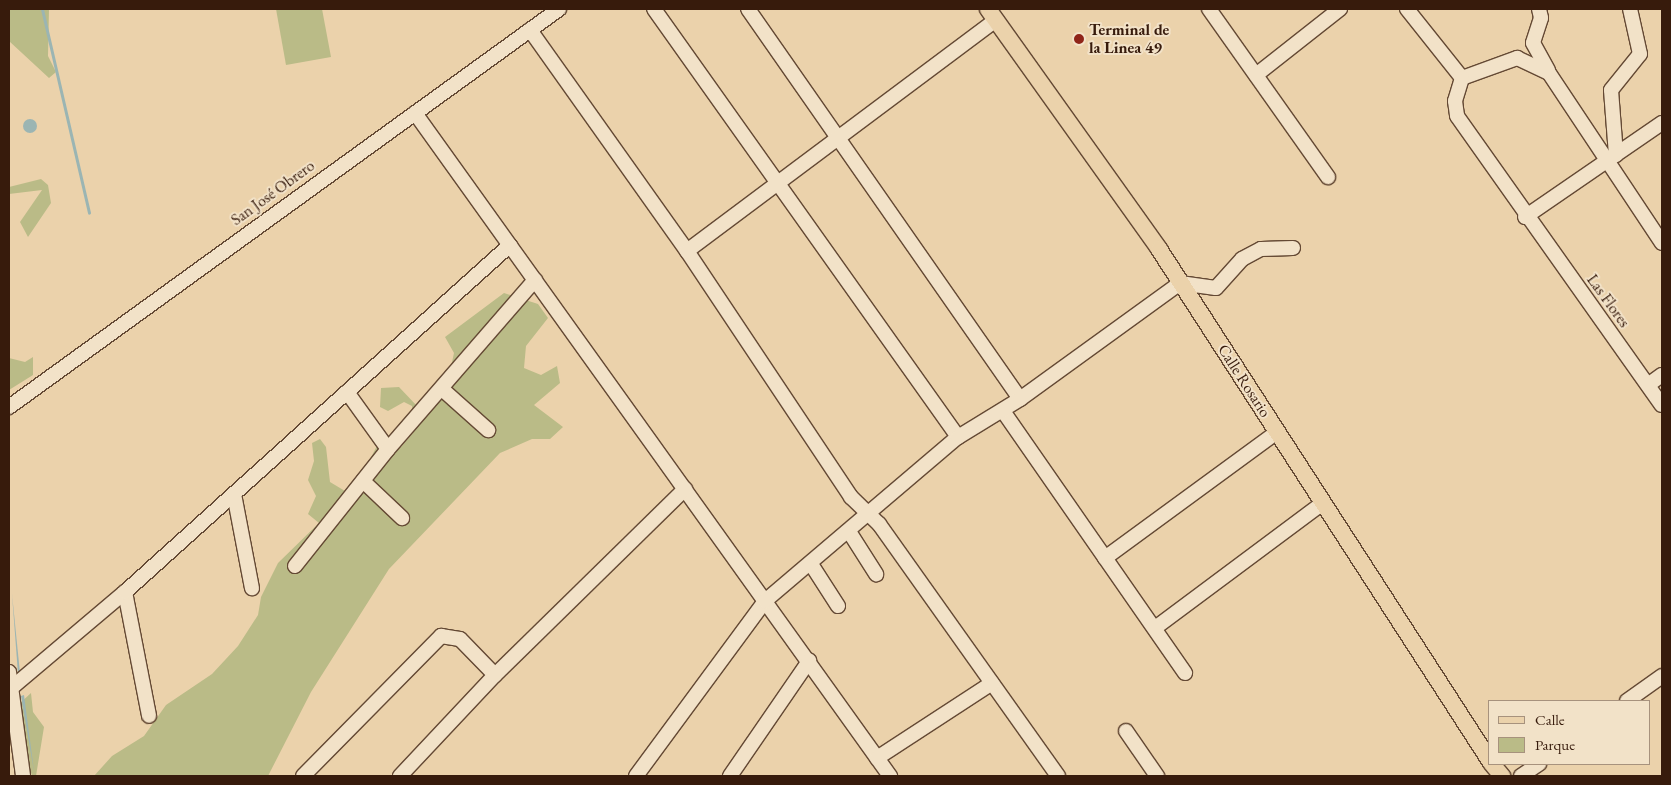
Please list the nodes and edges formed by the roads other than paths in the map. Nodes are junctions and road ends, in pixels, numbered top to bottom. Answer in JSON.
{"nodes":[{"id":1,"x":559,"y":9,"type":"edge"},
{"id":2,"x":654,"y":9,"type":"edge"},
{"id":3,"x":748,"y":9,"type":"edge"},
{"id":4,"x":1209,"y":9,"type":"edge"},
{"id":5,"x":1340,"y":9,"type":"edge"},
{"id":6,"x":1407,"y":9,"type":"edge"},
{"id":7,"x":1538,"y":9,"type":"edge"},
{"id":8,"x":1630,"y":9,"type":"edge"},
{"id":9,"x":992,"y":14,"type":"edge"},
{"id":10,"x":530,"y":30,"type":"junction"},
{"id":11,"x":1549,"y":73,"type":"junction"},
{"id":12,"x":1256,"y":75,"type":"junction"},
{"id":13,"x":1462,"y":78,"type":"junction"},
{"id":14,"x":415,"y":112,"type":"junction"},
{"id":15,"x":1662,"y":123,"type":"edge"},
{"id":16,"x":838,"y":138,"type":"junction"},
{"id":17,"x":1611,"y":158,"type":"junction"},
{"id":18,"x":1328,"y":177,"type":"dead end"},
{"id":19,"x":778,"y":183,"type":"junction"},
{"id":20,"x":1525,"y":217,"type":"junction"},
{"id":21,"x":1662,"y":243,"type":"edge"},
{"id":22,"x":510,"y":245,"type":"junction"},
{"id":23,"x":1292,"y":248,"type":"dead end"},
{"id":24,"x":686,"y":251,"type":"junction"},
{"id":25,"x":535,"y":280,"type":"junction"},
{"id":26,"x":1180,"y":283,"type":"junction"},
{"id":27,"x":1662,"y":375,"type":"edge"},
{"id":28,"x":1648,"y":385,"type":"junction"},
{"id":29,"x":442,"y":389,"type":"junction"},
{"id":30,"x":347,"y":392,"type":"junction"},
{"id":31,"x":1020,"y":399,"type":"junction"},
{"id":32,"x":1662,"y":405,"type":"edge"},
{"id":33,"x":9,"y":407,"type":"edge"},
{"id":34,"x":1003,"y":411,"type":"junction"},
{"id":35,"x":488,"y":430,"type":"dead end"},
{"id":36,"x":1277,"y":432,"type":"junction"},
{"id":37,"x":958,"y":437,"type":"junction"},
{"id":38,"x":388,"y":449,"type":"junction"},
{"id":39,"x":362,"y":482,"type":"junction"},
{"id":40,"x":685,"y":489,"type":"junction"},
{"id":41,"x":234,"y":494,"type":"junction"},
{"id":42,"x":1323,"y":503,"type":"junction"},
{"id":43,"x":868,"y":513,"type":"junction"},
{"id":44,"x":402,"y":518,"type":"dead end"},
{"id":45,"x":850,"y":533,"type":"junction"},
{"id":46,"x":1105,"y":558,"type":"junction"},
{"id":47,"x":811,"y":564,"type":"junction"},
{"id":48,"x":295,"y":566,"type":"dead end"},
{"id":49,"x":876,"y":574,"type":"dead end"},
{"id":50,"x":252,"y":588,"type":"dead end"},
{"id":51,"x":125,"y":592,"type":"junction"},
{"id":52,"x":765,"y":600,"type":"junction"},
{"id":53,"x":838,"y":606,"type":"dead end"},
{"id":54,"x":1155,"y":628,"type":"junction"},
{"id":55,"x":808,"y":661,"type":"junction"},
{"id":56,"x":9,"y":672,"type":"edge"},
{"id":57,"x":1185,"y":673,"type":"dead end"},
{"id":58,"x":495,"y":675,"type":"junction"},
{"id":59,"x":1662,"y":676,"type":"edge"},
{"id":60,"x":992,"y":683,"type":"junction"},
{"id":61,"x":10,"y":689,"type":"edge"},
{"id":62,"x":1628,"y":700,"type":"edge"},
{"id":63,"x":149,"y":716,"type":"dead end"},
{"id":64,"x":1126,"y":731,"type":"dead end"},
{"id":65,"x":14,"y":756,"type":"edge"},
{"id":66,"x":1488,"y":757,"type":"edge"},
{"id":67,"x":877,"y":758,"type":"junction"},
{"id":68,"x":1493,"y":765,"type":"edge"},
{"id":69,"x":1538,"y":765,"type":"edge"},
{"id":70,"x":23,"y":776,"type":"edge"},
{"id":71,"x":303,"y":776,"type":"edge"},
{"id":72,"x":400,"y":776,"type":"edge"},
{"id":73,"x":636,"y":776,"type":"edge"},
{"id":74,"x":730,"y":776,"type":"edge"},
{"id":75,"x":890,"y":776,"type":"edge"},
{"id":76,"x":1058,"y":776,"type":"edge"},
{"id":77,"x":1157,"y":776,"type":"edge"},
{"id":78,"x":1502,"y":776,"type":"edge"},
{"id":79,"x":1522,"y":776,"type":"edge"}],
"edges":[{"from":1,"to":10,"type":"street","name":"San José Obrero"},
{"from":2,"to":19,"type":"street"},
{"from":3,"to":16,"type":"street"},
{"from":4,"to":12,"type":"street"},
{"from":5,"to":12,"type":"street"},
{"from":6,"to":13,"type":"street"},
{"from":7,"to":11,"type":"street"},
{"from":8,"to":17,"type":"street"},
{"from":9,"to":16,"type":"street"},
{"from":9,"to":26,"type":"main road","name":"Calle Rosario"},
{"from":10,"to":14,"type":"street","name":"San José Obrero"},
{"from":10,"to":24,"type":"street"},
{"from":11,"to":13,"type":"street"},
{"from":11,"to":17,"type":"street"},
{"from":12,"to":18,"type":"street"},
{"from":13,"to":20,"type":"street","name":"Las Flores"},
{"from":14,"to":22,"type":"street"},
{"from":14,"to":33,"type":"street","name":"San José Obrero"},
{"from":15,"to":17,"type":"street"},
{"from":16,"to":19,"type":"street"},
{"from":16,"to":31,"type":"street"},
{"from":17,"to":20,"type":"street"},
{"from":17,"to":21,"type":"street"},
{"from":19,"to":24,"type":"street"},
{"from":19,"to":37,"type":"street"},
{"from":20,"to":28,"type":"street","name":"Las Flores"},
{"from":22,"to":25,"type":"street"},
{"from":22,"to":30,"type":"street"},
{"from":23,"to":26,"type":"street"},
{"from":24,"to":43,"type":"street"},
{"from":25,"to":29,"type":"street"},
{"from":25,"to":40,"type":"street"},
{"from":26,"to":31,"type":"street"},
{"from":26,"to":36,"type":"main road","name":"Calle Rosario"},
{"from":27,"to":28,"type":"street"},
{"from":28,"to":32,"type":"street","name":"Las Flores"},
{"from":29,"to":35,"type":"street"},
{"from":29,"to":38,"type":"street"},
{"from":30,"to":38,"type":"street"},
{"from":30,"to":41,"type":"street"},
{"from":31,"to":34,"type":"street"},
{"from":34,"to":37,"type":"street"},
{"from":34,"to":46,"type":"street"},
{"from":36,"to":42,"type":"main road","name":"Calle Rosario"},
{"from":36,"to":46,"type":"street"},
{"from":37,"to":43,"type":"street"},
{"from":38,"to":39,"type":"street"},
{"from":39,"to":44,"type":"street"},
{"from":39,"to":48,"type":"street"},
{"from":40,"to":52,"type":"street"},
{"from":40,"to":58,"type":"street"},
{"from":41,"to":50,"type":"street"},
{"from":41,"to":51,"type":"street"},
{"from":42,"to":54,"type":"street"},
{"from":42,"to":66,"type":"main road","name":"Calle Rosario"},
{"from":43,"to":45,"type":"street"},
{"from":43,"to":60,"type":"street"},
{"from":45,"to":47,"type":"street"},
{"from":45,"to":49,"type":"street"},
{"from":46,"to":54,"type":"street"},
{"from":47,"to":52,"type":"street"},
{"from":47,"to":53,"type":"street"},
{"from":51,"to":61,"type":"street"},
{"from":51,"to":63,"type":"street"},
{"from":52,"to":55,"type":"street"},
{"from":52,"to":73,"type":"street"},
{"from":54,"to":57,"type":"street"},
{"from":55,"to":67,"type":"street"},
{"from":55,"to":74,"type":"street"},
{"from":56,"to":61,"type":"street"},
{"from":58,"to":71,"type":"street"},
{"from":58,"to":72,"type":"street"},
{"from":59,"to":62,"type":"street"},
{"from":60,"to":67,"type":"street"},
{"from":60,"to":76,"type":"street"},
{"from":61,"to":65,"type":"street"},
{"from":64,"to":77,"type":"street"},
{"from":65,"to":70,"type":"street"},
{"from":67,"to":75,"type":"street"},
{"from":68,"to":78,"type":"main road","name":"Calle Rosario"},
{"from":69,"to":79,"type":"street"}]}
